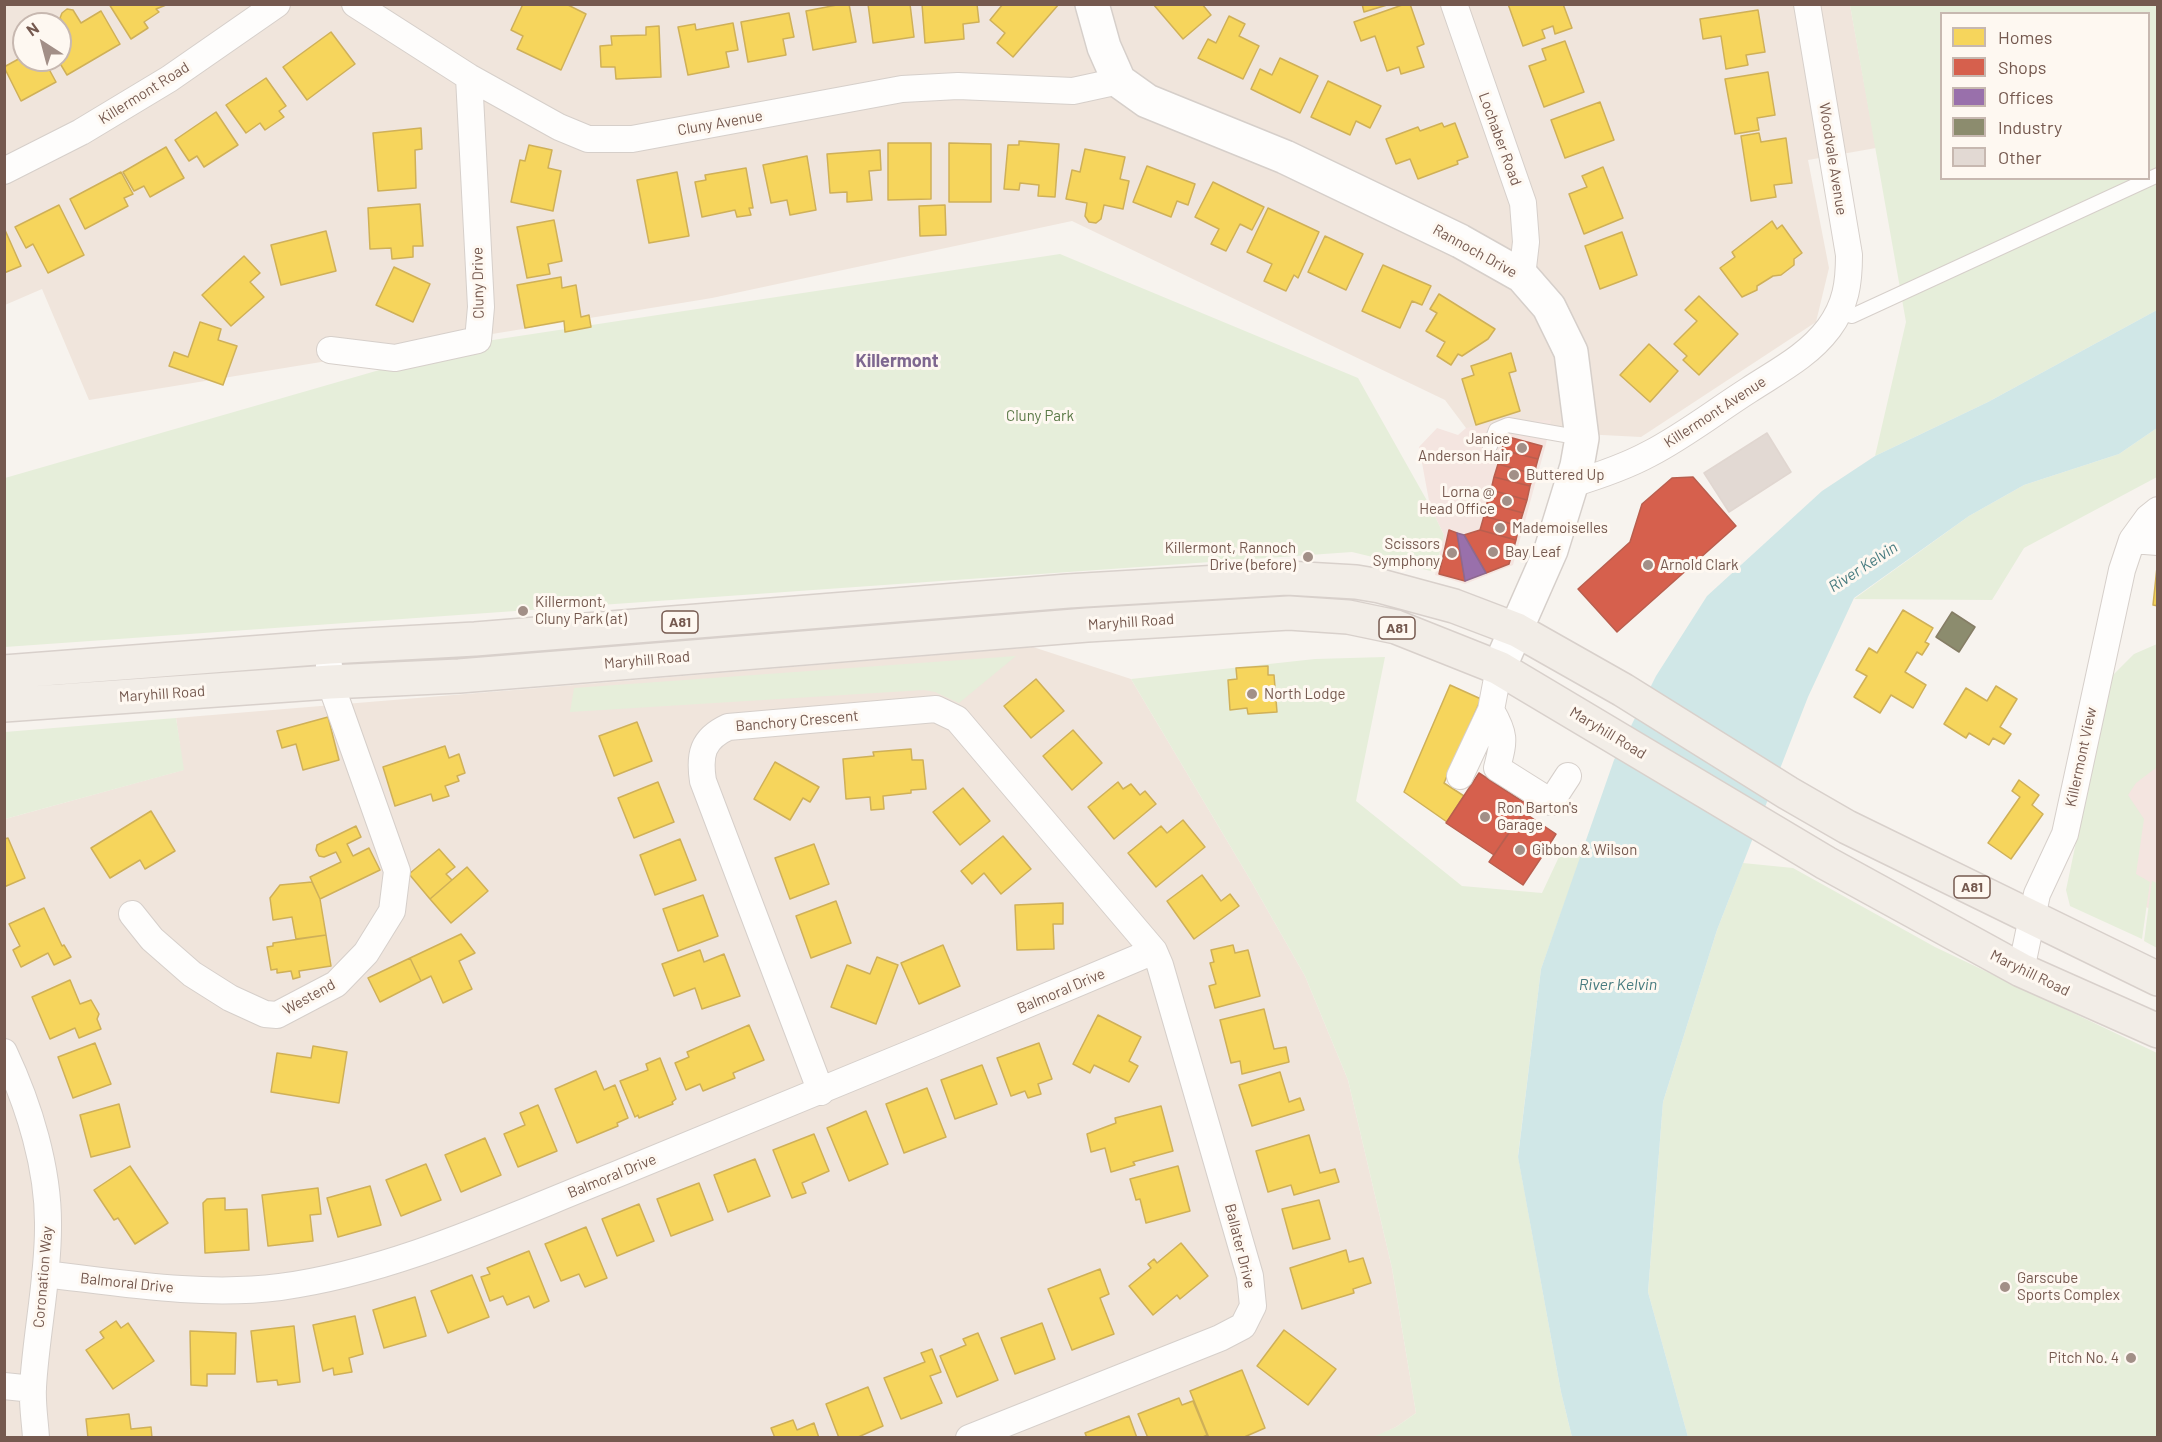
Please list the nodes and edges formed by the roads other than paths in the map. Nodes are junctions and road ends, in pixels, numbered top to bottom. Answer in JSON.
{"nodes":[{"id":1,"x":277,"y":4,"type":"edge"},
{"id":2,"x":356,"y":4,"type":"edge"},
{"id":3,"x":1092,"y":4,"type":"edge"},
{"id":4,"x":1454,"y":4,"type":"edge"},
{"id":5,"x":1807,"y":4,"type":"edge"},
{"id":6,"x":469,"y":77,"type":"junction"},
{"id":7,"x":1119,"y":81,"type":"junction"},
{"id":8,"x":4,"y":171,"type":"edge"},
{"id":9,"x":2148,"y":180,"type":"edge"},
{"id":10,"x":1522,"y":276,"type":"junction"},
{"id":11,"x":1838,"y":312,"type":"junction"},
{"id":12,"x":330,"y":350,"type":"dead end"},
{"id":13,"x":1582,"y":438,"type":"junction"},
{"id":14,"x":1490,"y":446,"type":"dead end"},
{"id":15,"x":1572,"y":484,"type":"junction"},
{"id":16,"x":2157,"y":510,"type":"edge"},
{"id":17,"x":2132,"y":540,"type":"junction"},
{"id":18,"x":2157,"y":542,"type":"edge"},
{"id":19,"x":1288,"y":595,"type":"junction"},
{"id":20,"x":1517,"y":630,"type":"junction"},
{"id":21,"x":329,"y":647,"type":"junction"},
{"id":22,"x":1499,"y":668,"type":"junction"},
{"id":23,"x":4,"y":672,"type":"edge"},
{"id":24,"x":330,"y":682,"type":"junction"},
{"id":25,"x":4,"y":705,"type":"edge"},
{"id":26,"x":1491,"y":710,"type":"junction"},
{"id":27,"x":1460,"y":776,"type":"dead end"},
{"id":28,"x":1568,"y":776,"type":"dead end"},
{"id":29,"x":1847,"y":827,"type":"junction"},
{"id":30,"x":1826,"y":863,"type":"junction"},
{"id":31,"x":132,"y":914,"type":"dead end"},
{"id":32,"x":2031,"y":916,"type":"junction"},
{"id":33,"x":1154,"y":951,"type":"junction"},
{"id":34,"x":2021,"y":970,"type":"junction"},
{"id":35,"x":2157,"y":979,"type":"edge"},
{"id":36,"x":2157,"y":1031,"type":"edge"},
{"id":37,"x":4,"y":1052,"type":"edge"},
{"id":38,"x":821,"y":1092,"type":"junction"},
{"id":39,"x":45,"y":1274,"type":"junction"},
{"id":40,"x":4,"y":1386,"type":"edge"},
{"id":41,"x":33,"y":1389,"type":"junction"},
{"id":42,"x":36,"y":1437,"type":"edge"},
{"id":43,"x":969,"y":1437,"type":"edge"}],
"edges":[{"from":1,"to":8,"type":"street","name":"Killermont Road"},
{"from":2,"to":6,"type":"street","name":"Cluny Avenue"},
{"from":3,"to":7,"type":"street"},
{"from":4,"to":10,"type":"street","name":"Lochaber Road"},
{"from":5,"to":11,"type":"street","name":"Woodvale Avenue"},
{"from":6,"to":7,"type":"street","name":"Cluny Avenue"},
{"from":6,"to":12,"type":"street","name":"Cluny Drive"},
{"from":7,"to":10,"type":"street","name":"Rannoch Drive"},
{"from":9,"to":11,"type":"lane"},
{"from":10,"to":13,"type":"street","name":"Rannoch Drive"},
{"from":11,"to":15,"type":"street","name":"Killermont Avenue"},
{"from":13,"to":14,"type":"lane"},
{"from":13,"to":15,"type":"street","name":"Rannoch Drive"},
{"from":15,"to":20,"type":"street","name":"Rannoch Drive"},
{"from":16,"to":17,"type":"street","name":"Killermont View"},
{"from":17,"to":18,"type":"street"},
{"from":17,"to":32,"type":"street","name":"Killermont View"},
{"from":19,"to":20,"type":"main road","name":"Maryhill Road","number":"A81"},
{"from":19,"to":21,"type":"main road","name":"Maryhill Road","number":"A81"},
{"from":19,"to":22,"type":"main road","name":"Maryhill Road","number":"A81"},
{"from":19,"to":24,"type":"main road","name":"Maryhill Road","number":"A81"},
{"from":20,"to":22,"type":"street","name":"Rannoch Drive"},
{"from":20,"to":29,"type":"main road","name":"Maryhill Road","number":"A81"},
{"from":21,"to":23,"type":"main road","name":"Maryhill Road","number":"A81"},
{"from":21,"to":24,"type":"street","name":"Westend"},
{"from":22,"to":26,"type":"street"},
{"from":22,"to":30,"type":"main road","name":"Maryhill Road","number":"A81"},
{"from":24,"to":25,"type":"main road","name":"Maryhill Road","number":"A81"},
{"from":24,"to":31,"type":"street","name":"Westend"},
{"from":26,"to":27,"type":"street"},
{"from":26,"to":28,"type":"street"},
{"from":29,"to":30,"type":"main road"},
{"from":29,"to":32,"type":"main road","name":"Maryhill Road","number":"A81"},
{"from":30,"to":34,"type":"main road","name":"Maryhill Road","number":"A81"},
{"from":32,"to":34,"type":"street","name":"Killermont View"},
{"from":32,"to":35,"type":"main road","name":"Maryhill Road","number":"A81"},
{"from":33,"to":38,"type":"street","name":"Balmoral Drive"},
{"from":33,"to":38,"type":"street","name":"Banchory Crescent"},
{"from":33,"to":43,"type":"street","name":"Ballater Drive"},
{"from":34,"to":36,"type":"main road","name":"Maryhill Road","number":"A81"},
{"from":37,"to":39,"type":"street","name":"Coronation Way"},
{"from":38,"to":39,"type":"street","name":"Balmoral Drive"},
{"from":39,"to":41,"type":"street","name":"Coronation Way"},
{"from":40,"to":41,"type":"street"},
{"from":41,"to":42,"type":"street","name":"Coronation Way"}]}
